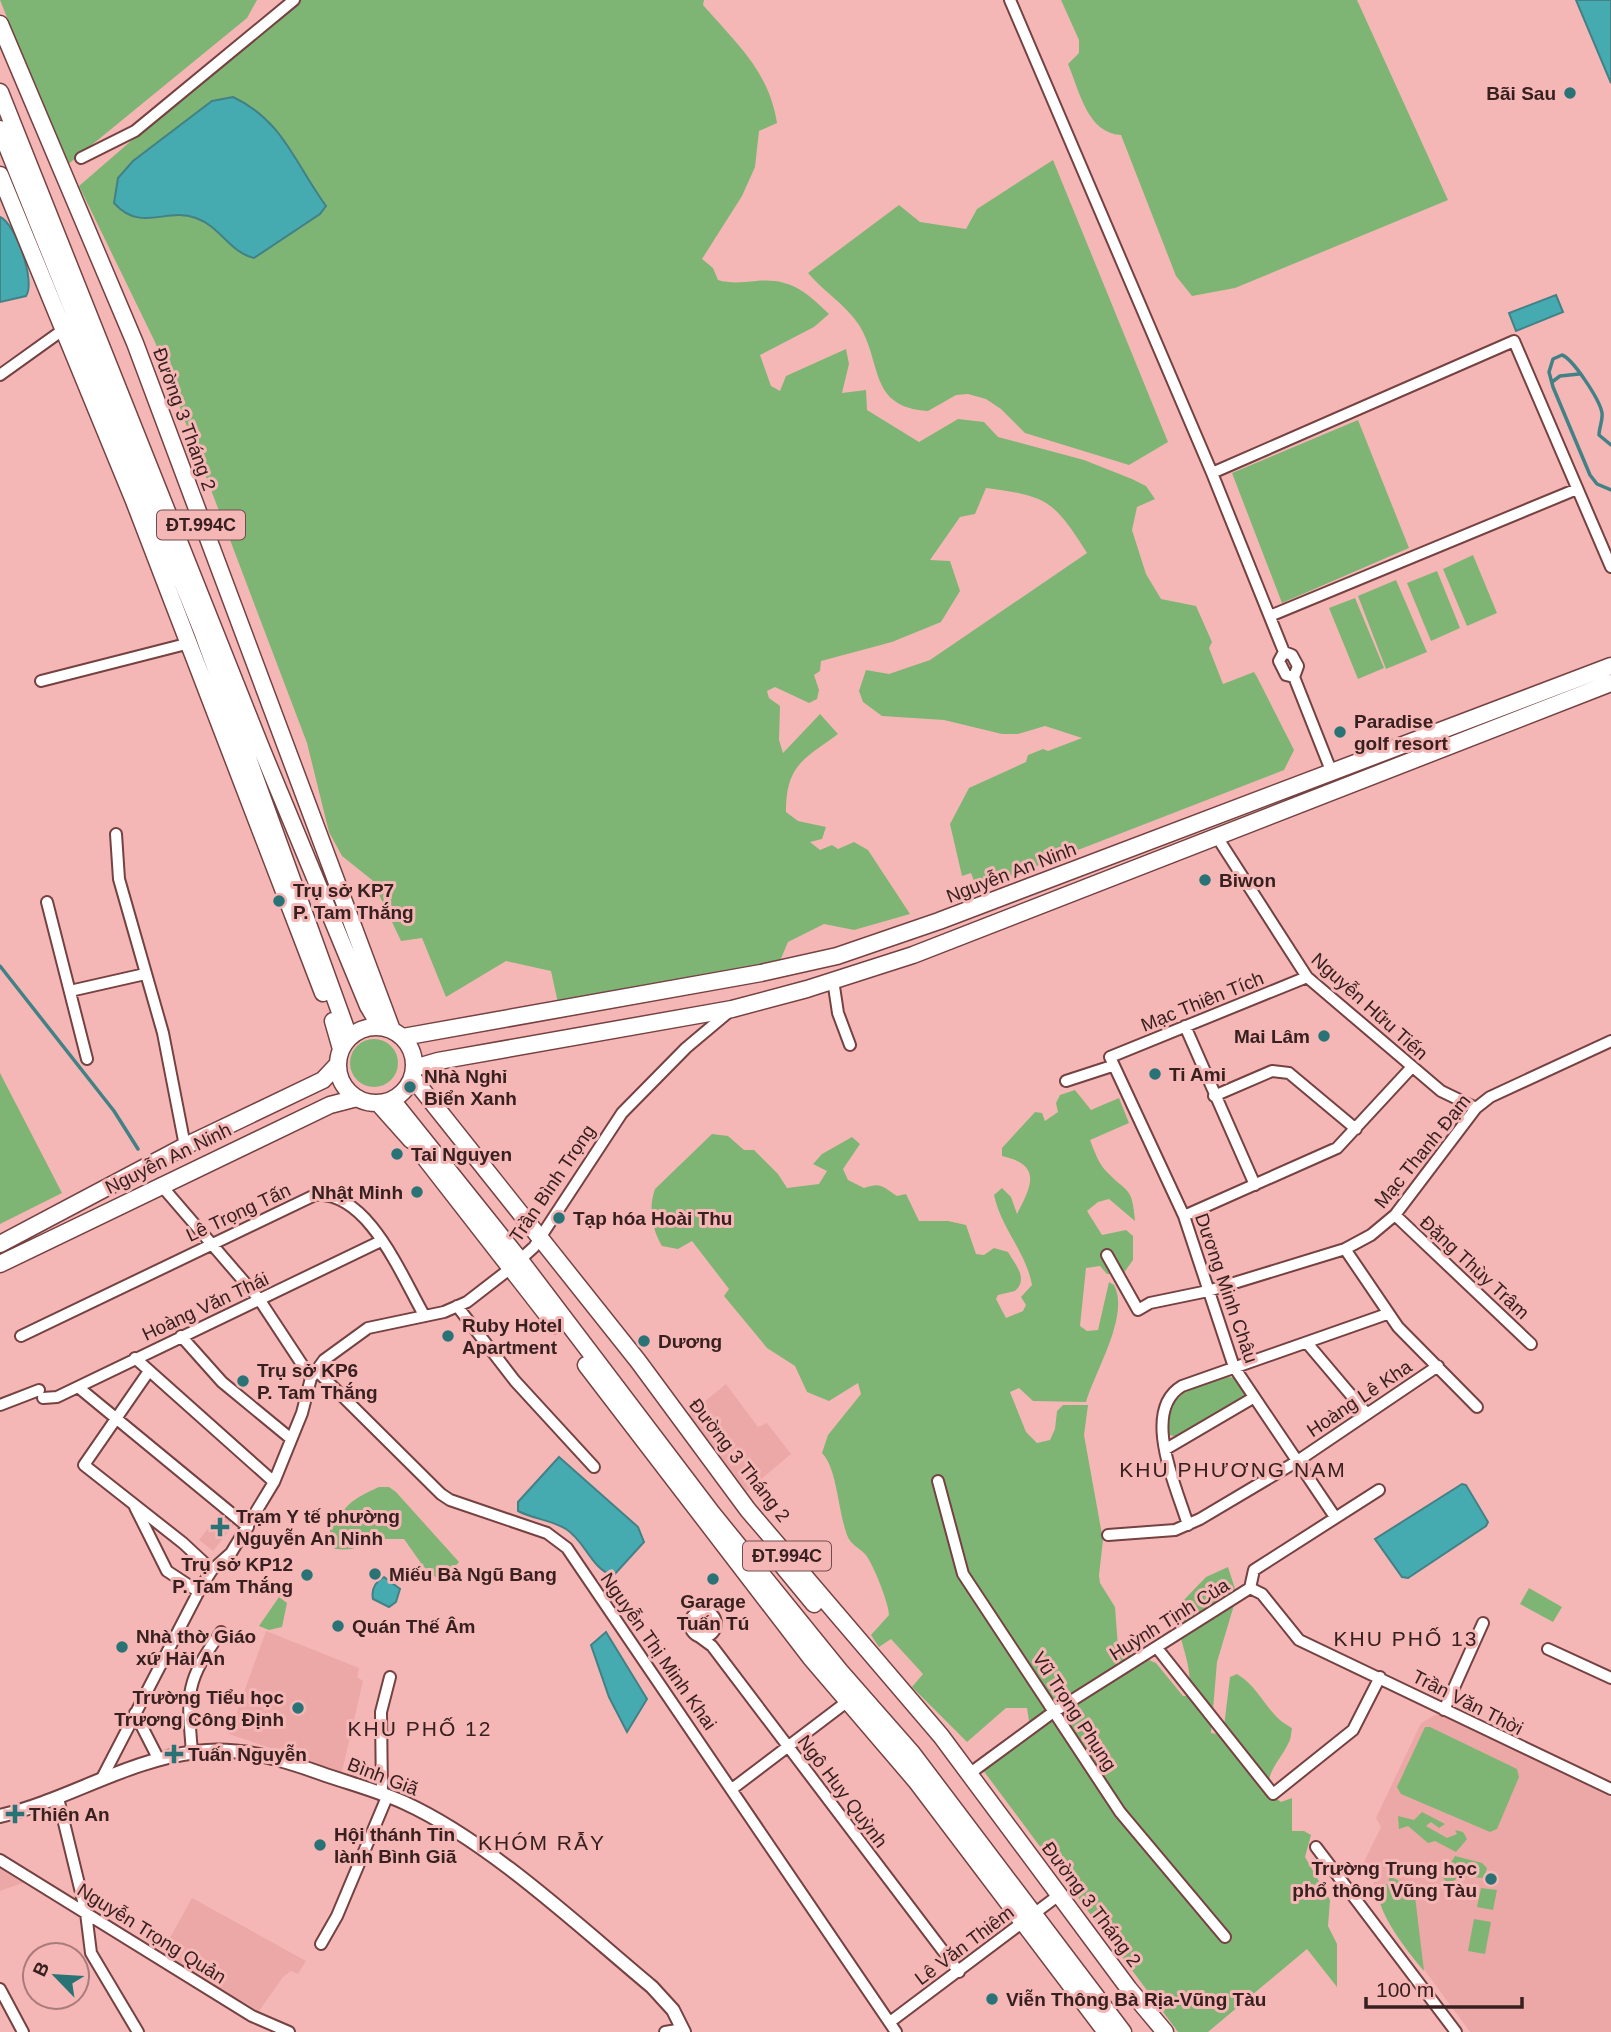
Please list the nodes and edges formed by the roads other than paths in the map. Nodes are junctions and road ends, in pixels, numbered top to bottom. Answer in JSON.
{"nodes":[{"id":1,"x":294,"y":0,"type":"edge"},
{"id":2,"x":1010,"y":0,"type":"edge"},
{"id":3,"x":0,"y":24,"type":"edge"},
{"id":4,"x":0,"y":92,"type":"edge"},
{"id":5,"x":0,"y":129,"type":"edge"},
{"id":6,"x":81,"y":158,"type":"dead end"},
{"id":7,"x":0,"y":175,"type":"edge"},
{"id":8,"x":79,"y":324,"type":"junction"},
{"id":9,"x":62,"y":328,"type":"junction"},
{"id":10,"x":0,"y":375,"type":"edge"},
{"id":11,"x":1212,"y":473,"type":"junction"},
{"id":12,"x":1577,"y":489,"type":"junction"},
{"id":13,"x":1611,"y":567,"type":"edge"},
{"id":14,"x":1270,"y":616,"type":"junction"},
{"id":15,"x":190,"y":643,"type":"junction"},
{"id":16,"x":1611,"y":666,"type":"edge"},
{"id":17,"x":41,"y":681,"type":"dead end"},
{"id":18,"x":1611,"y":683,"type":"edge"},
{"id":19,"x":1332,"y":773,"type":"junction"},
{"id":20,"x":1340,"y":790,"type":"junction"},
{"id":21,"x":116,"y":834,"type":"dead end"},
{"id":22,"x":1217,"y":837,"type":"junction"},
{"id":23,"x":47,"y":902,"type":"dead end"},
{"id":24,"x":939,"y":921,"type":"junction"},
{"id":25,"x":948,"y":941,"type":"junction"},
{"id":26,"x":761,"y":973,"type":"junction"},
{"id":27,"x":145,"y":974,"type":"junction"},
{"id":28,"x":1307,"y":977,"type":"junction"},
{"id":29,"x":733,"y":979,"type":"junction"},
{"id":30,"x":833,"y":980,"type":"junction"},
{"id":31,"x":70,"y":991,"type":"junction"},
{"id":32,"x":768,"y":998,"type":"junction"},
{"id":33,"x":732,"y":1009,"type":"junction"},
{"id":34,"x":1185,"y":1026,"type":"junction"},
{"id":35,"x":391,"y":1031,"type":"junction"},
{"id":36,"x":1611,"y":1041,"type":"edge"},
{"id":37,"x":850,"y":1045,"type":"dead end"},
{"id":38,"x":343,"y":1050,"type":"junction"},
{"id":39,"x":87,"y":1059,"type":"dead end"},
{"id":40,"x":1111,"y":1061,"type":"junction"},
{"id":41,"x":1412,"y":1067,"type":"junction"},
{"id":42,"x":411,"y":1077,"type":"junction"},
{"id":43,"x":1066,"y":1081,"type":"dead end"},
{"id":44,"x":1214,"y":1096,"type":"junction"},
{"id":45,"x":357,"y":1098,"type":"junction"},
{"id":46,"x":385,"y":1101,"type":"junction"},
{"id":47,"x":1476,"y":1108,"type":"junction"},
{"id":48,"x":1356,"y":1129,"type":"junction"},
{"id":49,"x":185,"y":1146,"type":"junction"},
{"id":50,"x":160,"y":1184,"type":"junction"},
{"id":51,"x":1255,"y":1185,"type":"junction"},
{"id":52,"x":1395,"y":1215,"type":"junction"},
{"id":53,"x":1184,"y":1216,"type":"junction"},
{"id":54,"x":381,"y":1241,"type":"junction"},
{"id":55,"x":5,"y":1242,"type":"edge"},
{"id":56,"x":211,"y":1243,"type":"junction"},
{"id":57,"x":536,"y":1243,"type":"junction"},
{"id":58,"x":1345,"y":1249,"type":"junction"},
{"id":59,"x":18,"y":1255,"type":"junction"},
{"id":60,"x":1107,"y":1255,"type":"dead end"},
{"id":61,"x":0,"y":1264,"type":"edge"},
{"id":62,"x":516,"y":1264,"type":"junction"},
{"id":63,"x":1208,"y":1291,"type":"junction"},
{"id":64,"x":259,"y":1299,"type":"junction"},
{"id":65,"x":457,"y":1306,"type":"junction"},
{"id":66,"x":1387,"y":1314,"type":"junction"},
{"id":67,"x":424,"y":1315,"type":"junction"},
{"id":68,"x":181,"y":1335,"type":"junction"},
{"id":69,"x":20,"y":1336,"type":"dead end"},
{"id":70,"x":1307,"y":1343,"type":"junction"},
{"id":71,"x":1531,"y":1344,"type":"dead end"},
{"id":72,"x":135,"y":1358,"type":"junction"},
{"id":73,"x":1438,"y":1366,"type":"junction"},
{"id":74,"x":1234,"y":1367,"type":"junction"},
{"id":75,"x":149,"y":1371,"type":"junction"},
{"id":76,"x":315,"y":1375,"type":"junction"},
{"id":77,"x":78,"y":1387,"type":"junction"},
{"id":78,"x":1253,"y":1398,"type":"junction"},
{"id":79,"x":0,"y":1405,"type":"edge"},
{"id":80,"x":1477,"y":1407,"type":"dead end"},
{"id":81,"x":1367,"y":1414,"type":"junction"},
{"id":82,"x":116,"y":1420,"type":"junction"},
{"id":83,"x":289,"y":1438,"type":"junction"},
{"id":84,"x":1166,"y":1449,"type":"junction"},
{"id":85,"x":1296,"y":1462,"type":"junction"},
{"id":86,"x":594,"y":1467,"type":"dead end"},
{"id":87,"x":938,"y":1481,"type":"dead end"},
{"id":88,"x":274,"y":1482,"type":"junction"},
{"id":89,"x":1379,"y":1490,"type":"dead end"},
{"id":90,"x":134,"y":1504,"type":"junction"},
{"id":91,"x":1335,"y":1517,"type":"junction"},
{"id":92,"x":1188,"y":1525,"type":"junction"},
{"id":93,"x":248,"y":1527,"type":"junction"},
{"id":94,"x":1108,"y":1535,"type":"dead end"},
{"id":95,"x":741,"y":1558,"type":"junction"},
{"id":96,"x":212,"y":1570,"type":"junction"},
{"id":97,"x":1250,"y":1588,"type":"junction"},
{"id":98,"x":198,"y":1592,"type":"junction"},
{"id":99,"x":1483,"y":1623,"type":"dead end"},
{"id":100,"x":221,"y":1632,"type":"dead end"},
{"id":101,"x":697,"y":1635,"type":"dead end"},
{"id":102,"x":1157,"y":1648,"type":"junction"},
{"id":103,"x":1548,"y":1649,"type":"dead end"},
{"id":104,"x":390,"y":1677,"type":"dead end"},
{"id":105,"x":1380,"y":1677,"type":"junction"},
{"id":106,"x":1611,"y":1678,"type":"edge"},
{"id":107,"x":848,"y":1702,"type":"junction"},
{"id":108,"x":1444,"y":1710,"type":"junction"},
{"id":109,"x":1054,"y":1712,"type":"junction"},
{"id":110,"x":135,"y":1713,"type":"junction"},
{"id":111,"x":786,"y":1746,"type":"junction"},
{"id":112,"x":192,"y":1752,"type":"junction"},
{"id":113,"x":159,"y":1760,"type":"junction"},
{"id":114,"x":101,"y":1780,"type":"junction"},
{"id":115,"x":969,"y":1780,"type":"junction"},
{"id":116,"x":732,"y":1789,"type":"junction"},
{"id":117,"x":1611,"y":1789,"type":"edge"},
{"id":118,"x":384,"y":1796,"type":"junction"},
{"id":119,"x":58,"y":1798,"type":"junction"},
{"id":120,"x":938,"y":1799,"type":"junction"},
{"id":121,"x":0,"y":1816,"type":"edge"},
{"id":122,"x":1316,"y":1847,"type":"dead end"},
{"id":123,"x":0,"y":1860,"type":"edge"},
{"id":124,"x":1055,"y":1898,"type":"junction"},
{"id":125,"x":86,"y":1913,"type":"junction"},
{"id":126,"x":1028,"y":1919,"type":"junction"},
{"id":127,"x":1225,"y":1937,"type":"dead end"},
{"id":128,"x":321,"y":1944,"type":"dead end"},
{"id":129,"x":958,"y":1972,"type":"junction"},
{"id":130,"x":0,"y":1989,"type":"edge"},
{"id":131,"x":252,"y":2016,"type":"junction"},
{"id":132,"x":893,"y":2027,"type":"edge"},
{"id":133,"x":683,"y":2031,"type":"edge"},
{"id":134,"x":23,"y":2032,"type":"edge"},
{"id":135,"x":138,"y":2032,"type":"edge"},
{"id":136,"x":258,"y":2032,"type":"edge"},
{"id":137,"x":289,"y":2032,"type":"edge"},
{"id":138,"x":665,"y":2032,"type":"edge"},
{"id":139,"x":1106,"y":2032,"type":"edge"},
{"id":140,"x":1123,"y":2032,"type":"edge"},
{"id":141,"x":1150,"y":2032,"type":"edge"},
{"id":142,"x":1165,"y":2032,"type":"edge"},
{"id":143,"x":1456,"y":2032,"type":"edge"}],
"edges":[{"from":1,"to":6,"type":"street"},
{"from":2,"to":11,"type":"street"},
{"from":3,"to":35,"type":"main road","name":"Đường 3 Tháng 2","number":"ĐT.994C"},
{"from":4,"to":35,"type":"main road","number":"ĐT.994C"},
{"from":5,"to":8,"type":"main road","number":"ĐT.994C"},
{"from":7,"to":9,"type":"main road","number":"ĐT.994C"},
{"from":8,"to":9,"type":"street"},
{"from":8,"to":38,"type":"main road","number":"ĐT.994C"},
{"from":9,"to":10,"type":"street"},
{"from":9,"to":15,"type":"main road","number":"ĐT.994C"},
{"from":11,"to":12,"type":"street"},
{"from":11,"to":14,"type":"street"},
{"from":12,"to":13,"type":"street"},
{"from":12,"to":14,"type":"street"},
{"from":14,"to":19,"type":"street"},
{"from":15,"to":17,"type":"street"},
{"from":15,"to":38,"type":"main road","number":"ĐT.994C"},
{"from":16,"to":19,"type":"main road","name":"Nguyễn An Ninh"},
{"from":18,"to":20,"type":"main road"},
{"from":19,"to":20,"type":"main road"},
{"from":19,"to":24,"type":"main road","name":"Nguyễn An Ninh"},
{"from":20,"to":22,"type":"main road"},
{"from":21,"to":27,"type":"street"},
{"from":22,"to":25,"type":"main road"},
{"from":22,"to":28,"type":"street","name":"Nguyễn Hữu Tiến"},
{"from":23,"to":31,"type":"street"},
{"from":24,"to":25,"type":"main road"},
{"from":24,"to":26,"type":"main road","name":"Nguyễn An Ninh"},
{"from":25,"to":30,"type":"main road"},
{"from":26,"to":29,"type":"main road","name":"Nguyễn An Ninh"},
{"from":26,"to":32,"type":"main road"},
{"from":27,"to":31,"type":"street"},
{"from":27,"to":49,"type":"street"},
{"from":28,"to":34,"type":"street","name":"Mạc Thiên Tích"},
{"from":28,"to":41,"type":"street","name":"Nguyễn Hữu Tiến"},
{"from":29,"to":33,"type":"main road"},
{"from":29,"to":35,"type":"main road","name":"Nguyễn An Ninh"},
{"from":30,"to":32,"type":"main road"},
{"from":30,"to":37,"type":"street"},
{"from":31,"to":39,"type":"street"},
{"from":32,"to":33,"type":"main road"},
{"from":33,"to":42,"type":"main road"},
{"from":33,"to":57,"type":"street","name":"Trần Bình Trọng"},
{"from":34,"to":40,"type":"street","name":"Mạc Thiên Tích"},
{"from":34,"to":44,"type":"street"},
{"from":35,"to":38,"type":"main road"},
{"from":35,"to":42,"type":"main road","number":"ĐT.994C"},
{"from":36,"to":47,"type":"street","name":"Mạc Thanh Đạm"},
{"from":38,"to":45,"type":"main road","number":"ĐT.994C"},
{"from":38,"to":49,"type":"main road","name":"Nguyễn An Ninh"},
{"from":40,"to":43,"type":"street","name":"Mạc Thiên Tích"},
{"from":40,"to":53,"type":"street","name":"Dương Minh Châu"},
{"from":41,"to":47,"type":"street","name":"Nguyễn Hữu Tiến"},
{"from":41,"to":48,"type":"street"},
{"from":42,"to":46,"type":"main road"},
{"from":42,"to":57,"type":"main road","name":"Đường 3 Tháng 2","number":"ĐT.994C"},
{"from":44,"to":48,"type":"street"},
{"from":44,"to":51,"type":"street"},
{"from":45,"to":46,"type":"main road"},
{"from":45,"to":50,"type":"main road","name":"Nguyễn An Ninh"},
{"from":46,"to":62,"type":"main road","number":"ĐT.994C"},
{"from":47,"to":52,"type":"street","name":"Mạc Thanh Đạm"},
{"from":48,"to":51,"type":"street"},
{"from":49,"to":55,"type":"main road","name":"Nguyễn An Ninh"},
{"from":50,"to":56,"type":"street","name":"Nguyễn Thị Minh Khai"},
{"from":50,"to":59,"type":"main road","name":"Nguyễn An Ninh"},
{"from":51,"to":53,"type":"street"},
{"from":52,"to":58,"type":"street","name":"Mạc Thanh Đạm"},
{"from":52,"to":71,"type":"street","name":"Đặng Thùy Trâm"},
{"from":53,"to":63,"type":"street","name":"Dương Minh Châu"},
{"from":54,"to":56,"type":"street","name":"Lê Trọng Tấn"},
{"from":54,"to":64,"type":"street","name":"Hoàng Văn Thái"},
{"from":54,"to":67,"type":"street","name":"Lê Trọng Tấn"},
{"from":55,"to":59,"type":"main road"},
{"from":56,"to":64,"type":"street","name":"Nguyễn Thị Minh Khai"},
{"from":56,"to":69,"type":"street","name":"Lê Trọng Tấn"},
{"from":57,"to":62,"type":"street","name":"Trần Bình Trọng"},
{"from":57,"to":115,"type":"main road","name":"Đường 3 Tháng 2","number":"ĐT.994C"},
{"from":58,"to":63,"type":"street","name":"Mạc Thanh Đạm"},
{"from":58,"to":66,"type":"street"},
{"from":59,"to":61,"type":"main road","name":"Nguyễn An Ninh"},
{"from":60,"to":63,"type":"street","name":"Mạc Thanh Đạm"},
{"from":62,"to":65,"type":"street","name":"Trần Bình Trọng"},
{"from":62,"to":95,"type":"main road","number":"ĐT.994C"},
{"from":63,"to":74,"type":"street","name":"Dương Minh Châu"},
{"from":64,"to":68,"type":"street","name":"Hoàng Văn Thái"},
{"from":64,"to":76,"type":"street","name":"Nguyễn Thị Minh Khai"},
{"from":65,"to":67,"type":"street","name":"Trần Bình Trọng"},
{"from":65,"to":86,"type":"street"},
{"from":66,"to":70,"type":"street"},
{"from":66,"to":73,"type":"street"},
{"from":67,"to":76,"type":"street","name":"Trần Bình Trọng"},
{"from":68,"to":72,"type":"street","name":"Hoàng Văn Thái"},
{"from":68,"to":83,"type":"street"},
{"from":70,"to":74,"type":"street"},
{"from":70,"to":81,"type":"street"},
{"from":72,"to":75,"type":"street"},
{"from":72,"to":77,"type":"street","name":"Hoàng Văn Thái"},
{"from":73,"to":80,"type":"street"},
{"from":73,"to":81,"type":"street","name":"Hoàng Lê Kha"},
{"from":74,"to":78,"type":"street","name":"Dương Minh Châu"},
{"from":74,"to":84,"type":"street"},
{"from":75,"to":82,"type":"street"},
{"from":75,"to":88,"type":"street"},
{"from":76,"to":83,"type":"street","name":"Trần Bình Trọng"},
{"from":76,"to":116,"type":"street","name":"Nguyễn Thị Minh Khai"},
{"from":77,"to":79,"type":"street","name":"Hoàng Văn Thái"},
{"from":77,"to":82,"type":"street"},
{"from":78,"to":84,"type":"street"},
{"from":78,"to":85,"type":"street","name":"Dương Minh Châu"},
{"from":81,"to":85,"type":"street","name":"Hoàng Lê Kha"},
{"from":82,"to":90,"type":"street"},
{"from":82,"to":93,"type":"street"},
{"from":83,"to":88,"type":"street","name":"Trần Bình Trọng"},
{"from":84,"to":92,"type":"street"},
{"from":85,"to":91,"type":"street","name":"Dương Minh Châu"},
{"from":85,"to":92,"type":"street","name":"Hoàng Lê Kha"},
{"from":87,"to":109,"type":"street","name":"Vũ Trọng Phụng"},
{"from":88,"to":93,"type":"street","name":"Trần Bình Trọng"},
{"from":89,"to":91,"type":"street","name":"Huỳnh Tịnh Của"},
{"from":90,"to":96,"type":"street"},
{"from":90,"to":98,"type":"street"},
{"from":91,"to":97,"type":"street","name":"Huỳnh Tịnh Của"},
{"from":92,"to":94,"type":"street","name":"Hoàng Lê Kha"},
{"from":93,"to":96,"type":"street","name":"Trần Bình Trọng"},
{"from":95,"to":107,"type":"main road","number":"ĐT.994C"},
{"from":95,"to":120,"type":"main road","number":"ĐT.994C"},
{"from":96,"to":98,"type":"street","name":"Trần Bình Trọng"},
{"from":97,"to":102,"type":"street","name":"Huỳnh Tịnh Của"},
{"from":97,"to":105,"type":"street","name":"Trần Văn Thời"},
{"from":98,"to":110,"type":"street","name":"Trần Bình Trọng"},
{"from":99,"to":108,"type":"street"},
{"from":100,"to":112,"type":"street"},
{"from":101,"to":111,"type":"street","name":"Ngô Huy Quỳnh"},
{"from":102,"to":105,"type":"street"},
{"from":102,"to":109,"type":"street","name":"Huỳnh Tịnh Của"},
{"from":103,"to":106,"type":"street"},
{"from":104,"to":118,"type":"street"},
{"from":105,"to":108,"type":"street","name":"Trần Văn Thời"},
{"from":107,"to":111,"type":"street"},
{"from":107,"to":120,"type":"main road","number":"ĐT.994C"},
{"from":108,"to":117,"type":"street","name":"Trần Văn Thời"},
{"from":109,"to":115,"type":"street","name":"Huỳnh Tịnh Của"},
{"from":109,"to":127,"type":"street","name":"Vũ Trọng Phụng"},
{"from":110,"to":113,"type":"street"},
{"from":110,"to":114,"type":"street","name":"Trần Bình Trọng"},
{"from":111,"to":116,"type":"street"},
{"from":111,"to":129,"type":"street","name":"Ngô Huy Quỳnh"},
{"from":112,"to":113,"type":"street","name":"Bình Giã"},
{"from":112,"to":118,"type":"street","name":"Bình Giã"},
{"from":113,"to":114,"type":"street","name":"Bình Giã"},
{"from":114,"to":119,"type":"street","name":"Bình Giã"},
{"from":115,"to":124,"type":"main road","name":"Đường 3 Tháng 2","number":"ĐT.994C"},
{"from":116,"to":132,"type":"street","name":"Nguyễn Thị Minh Khai"},
{"from":118,"to":128,"type":"street"},
{"from":118,"to":133,"type":"street","name":"Bình Giã"},
{"from":119,"to":121,"type":"street","name":"Bình Giã"},
{"from":119,"to":125,"type":"street"},
{"from":120,"to":126,"type":"main road","number":"ĐT.994C"},
{"from":122,"to":143,"type":"street"},
{"from":123,"to":125,"type":"street","name":"Nguyễn Trọng Quản"},
{"from":124,"to":126,"type":"street","name":"Lê Văn Thiêm"},
{"from":124,"to":141,"type":"main road","name":"Đường 3 Tháng 2","number":"ĐT.994C"},
{"from":124,"to":142,"type":"main road","name":"Đường 3 Tháng 2","number":"ĐT.994C"},
{"from":125,"to":131,"type":"street","name":"Nguyễn Trọng Quản"},
{"from":125,"to":135,"type":"street"},
{"from":126,"to":129,"type":"street","name":"Lê Văn Thiêm"},
{"from":126,"to":139,"type":"main road","number":"ĐT.994C"},
{"from":126,"to":140,"type":"main road","number":"ĐT.994C"},
{"from":129,"to":132,"type":"street","name":"Lê Văn Thiêm"},
{"from":130,"to":134,"type":"street"},
{"from":131,"to":136,"type":"street"},
{"from":131,"to":137,"type":"street","name":"Nguyễn Trọng Quản"},
{"from":133,"to":138,"type":"street"}]}
